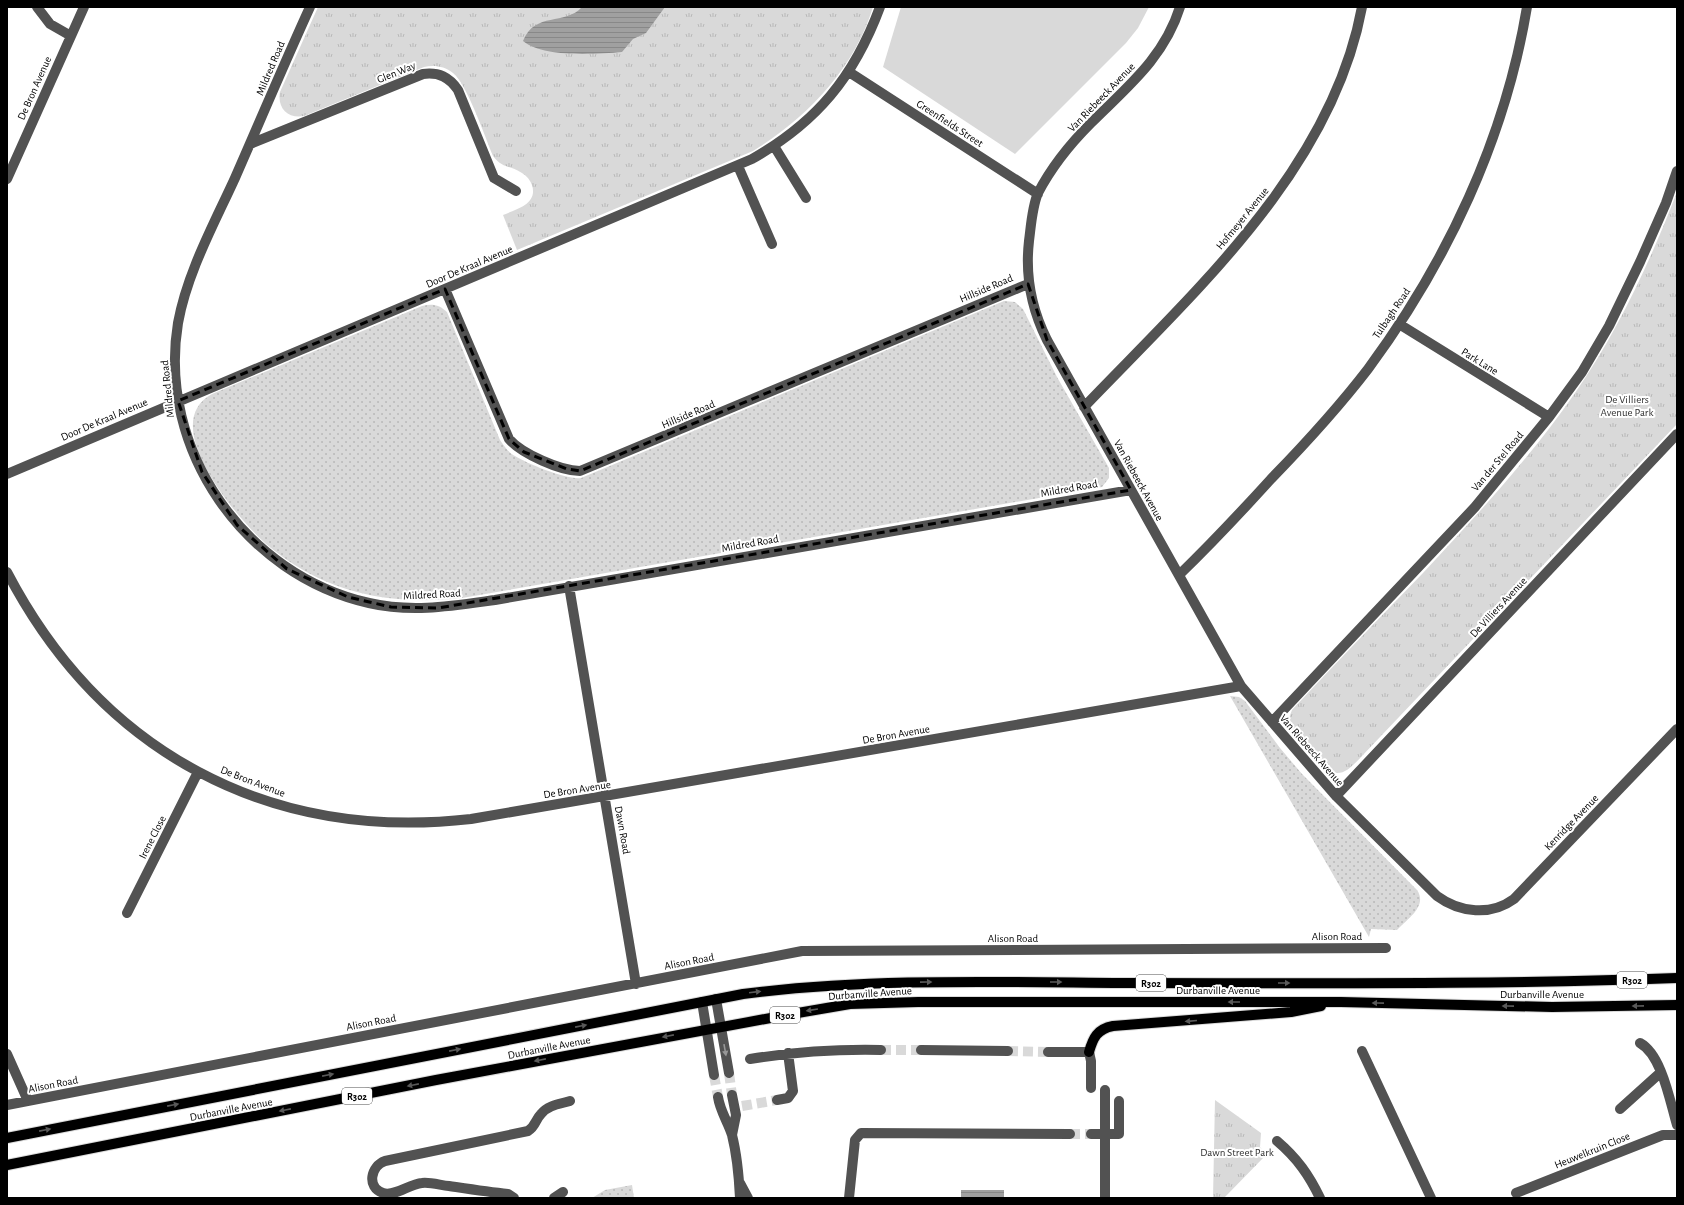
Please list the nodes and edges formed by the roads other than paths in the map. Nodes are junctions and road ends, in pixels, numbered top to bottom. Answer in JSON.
{"nodes":[{"id":1,"x":37,"y":7,"type":"edge"},
{"id":2,"x":84,"y":7,"type":"edge"},
{"id":3,"x":310,"y":7,"type":"edge"},
{"id":4,"x":880,"y":7,"type":"edge"},
{"id":5,"x":1180,"y":7,"type":"edge"},
{"id":6,"x":1362,"y":7,"type":"edge"},
{"id":7,"x":1528,"y":7,"type":"edge"},
{"id":8,"x":71,"y":36,"type":"junction"},
{"id":9,"x":849,"y":72,"type":"junction"},
{"id":10,"x":250,"y":144,"type":"junction"},
{"id":11,"x":774,"y":146,"type":"junction"},
{"id":12,"x":738,"y":166,"type":"junction"},
{"id":13,"x":1677,"y":171,"type":"edge"},
{"id":14,"x":7,"y":179,"type":"edge"},
{"id":15,"x":516,"y":190,"type":"dead end"},
{"id":16,"x":1038,"y":194,"type":"junction"},
{"id":17,"x":806,"y":198,"type":"dead end"},
{"id":18,"x":772,"y":244,"type":"dead end"},
{"id":19,"x":1028,"y":284,"type":"junction"},
{"id":20,"x":445,"y":289,"type":"junction"},
{"id":21,"x":1398,"y":324,"type":"junction"},
{"id":22,"x":178,"y":401,"type":"junction"},
{"id":23,"x":1084,"y":408,"type":"junction"},
{"id":24,"x":1549,"y":417,"type":"junction"},
{"id":25,"x":1677,"y":434,"type":"edge"},
{"id":26,"x":7,"y":474,"type":"edge"},
{"id":27,"x":1131,"y":490,"type":"junction"},
{"id":28,"x":7,"y":572,"type":"edge"},
{"id":29,"x":1179,"y":575,"type":"junction"},
{"id":30,"x":569,"y":586,"type":"junction"},
{"id":31,"x":1241,"y":686,"type":"junction"},
{"id":32,"x":1272,"y":722,"type":"junction"},
{"id":33,"x":1677,"y":729,"type":"edge"},
{"id":34,"x":198,"y":772,"type":"junction"},
{"id":35,"x":1336,"y":796,"type":"junction"},
{"id":36,"x":605,"y":797,"type":"junction"},
{"id":37,"x":1472,"y":910,"type":"joint"},
{"id":38,"x":127,"y":913,"type":"dead end"},
{"id":39,"x":1386,"y":948,"type":"dead end"},
{"id":40,"x":1677,"y":978,"type":"edge"},
{"id":41,"x":636,"y":984,"type":"junction"},
{"id":42,"x":716,"y":999,"type":"junction"},
{"id":43,"x":702,"y":1002,"type":"junction"},
{"id":44,"x":1341,"y":1002,"type":"junction"},
{"id":45,"x":1677,"y":1005,"type":"edge"},
{"id":46,"x":721,"y":1026,"type":"junction"},
{"id":47,"x":706,"y":1029,"type":"junction"},
{"id":48,"x":1640,"y":1043,"type":"dead end"},
{"id":49,"x":881,"y":1050,"type":"tunnel mouth"},
{"id":50,"x":921,"y":1050,"type":"tunnel mouth"},
{"id":51,"x":1008,"y":1051,"type":"tunnel mouth"},
{"id":52,"x":1362,"y":1051,"type":"dead end"},
{"id":53,"x":1048,"y":1052,"type":"tunnel mouth"},
{"id":54,"x":1089,"y":1052,"type":"junction"},
{"id":55,"x":788,"y":1053,"type":"junction"},
{"id":56,"x":7,"y":1054,"type":"edge"},
{"id":57,"x":750,"y":1059,"type":"dead end"},
{"id":58,"x":729,"y":1073,"type":"tunnel mouth"},
{"id":59,"x":1660,"y":1073,"type":"junction"},
{"id":60,"x":714,"y":1076,"type":"tunnel mouth"},
{"id":61,"x":1091,"y":1088,"type":"dead end"},
{"id":62,"x":1105,"y":1090,"type":"dead end"},
{"id":63,"x":732,"y":1095,"type":"tunnel mouth"},
{"id":64,"x":718,"y":1097,"type":"tunnel mouth"},
{"id":65,"x":777,"y":1100,"type":"tunnel mouth"},
{"id":66,"x":28,"y":1101,"type":"junction"},
{"id":67,"x":570,"y":1101,"type":"dead end"},
{"id":68,"x":1119,"y":1101,"type":"dead end"},
{"id":69,"x":7,"y":1105,"type":"edge"},
{"id":70,"x":1620,"y":1109,"type":"dead end"},
{"id":71,"x":1677,"y":1125,"type":"edge"},
{"id":72,"x":1070,"y":1134,"type":"tunnel mouth"},
{"id":73,"x":1091,"y":1134,"type":"tunnel mouth"},
{"id":74,"x":1105,"y":1134,"type":"junction"},
{"id":75,"x":732,"y":1135,"type":"junction"},
{"id":76,"x":1677,"y":1135,"type":"edge"},
{"id":77,"x":7,"y":1138,"type":"edge"},
{"id":78,"x":1277,"y":1141,"type":"dead end"},
{"id":79,"x":7,"y":1165,"type":"edge"},
{"id":80,"x":739,"y":1181,"type":"junction"},
{"id":81,"x":563,"y":1192,"type":"dead end"},
{"id":82,"x":1516,"y":1193,"type":"dead end"},
{"id":83,"x":514,"y":1198,"type":"edge"},
{"id":84,"x":554,"y":1198,"type":"edge"},
{"id":85,"x":740,"y":1198,"type":"edge"},
{"id":86,"x":748,"y":1198,"type":"edge"},
{"id":87,"x":849,"y":1198,"type":"edge"},
{"id":88,"x":1106,"y":1198,"type":"edge"},
{"id":89,"x":1320,"y":1198,"type":"edge"},
{"id":90,"x":1431,"y":1198,"type":"edge"}],
"edges":[{"from":1,"to":8,"type":"street"},
{"from":2,"to":8,"type":"street","name":"De Bron Avenue"},
{"from":3,"to":10,"type":"street","name":"Mildred Road"},
{"from":4,"to":9,"type":"street","name":"Door De Kraal Avenue"},
{"from":5,"to":16,"type":"street","name":"Van Riebeeck Avenue"},
{"from":6,"to":23,"type":"street","name":"Hofmeyer Avenue"},
{"from":7,"to":21,"type":"street","name":"Tulbagh Road"},
{"from":8,"to":14,"type":"street","name":"De Bron Avenue"},
{"from":9,"to":11,"type":"street","name":"Door De Kraal Avenue"},
{"from":9,"to":16,"type":"street","name":"Greenfields Street"},
{"from":10,"to":15,"type":"street","name":"Glen Way"},
{"from":10,"to":22,"type":"street","name":"Mildred Road"},
{"from":11,"to":12,"type":"street","name":"Door De Kraal Avenue"},
{"from":11,"to":17,"type":"street"},
{"from":12,"to":18,"type":"street"},
{"from":12,"to":20,"type":"street","name":"Door De Kraal Avenue"},
{"from":13,"to":24,"type":"street","name":"Van der Stel Road"},
{"from":16,"to":19,"type":"street","name":"Van Riebeeck Avenue"},
{"from":19,"to":20,"type":"street","name":"Hillside Road"},
{"from":19,"to":23,"type":"street","name":"Van Riebeeck Avenue"},
{"from":20,"to":22,"type":"street","name":"Door De Kraal Avenue"},
{"from":21,"to":24,"type":"street","name":"Park Lane"},
{"from":21,"to":29,"type":"street","name":"Tulbagh Road"},
{"from":22,"to":26,"type":"street","name":"Door De Kraal Avenue"},
{"from":22,"to":30,"type":"street","name":"Mildred Road"},
{"from":23,"to":27,"type":"street","name":"Van Riebeeck Avenue"},
{"from":24,"to":32,"type":"street","name":"Van der Stel Road"},
{"from":25,"to":35,"type":"street","name":"De Villiers Avenue"},
{"from":27,"to":29,"type":"street","name":"Van Riebeeck Avenue"},
{"from":27,"to":30,"type":"street","name":"Mildred Road"},
{"from":28,"to":34,"type":"street","name":"De Bron Avenue"},
{"from":29,"to":31,"type":"street","name":"Van Riebeeck Avenue"},
{"from":30,"to":36,"type":"street","name":"Dawn Road"},
{"from":31,"to":32,"type":"street","name":"Van Riebeeck Avenue"},
{"from":31,"to":36,"type":"street","name":"De Bron Avenue"},
{"from":32,"to":35,"type":"street","name":"Van Riebeeck Avenue"},
{"from":33,"to":37,"type":"street","name":"Kenridge Avenue"},
{"from":34,"to":36,"type":"street","name":"De Bron Avenue"},
{"from":34,"to":38,"type":"street","name":"Irene Close"},
{"from":35,"to":37,"type":"street","name":"Van Riebeeck Avenue"},
{"from":36,"to":41,"type":"street","name":"Dawn Road"},
{"from":39,"to":41,"type":"street","name":"Alison Road"},
{"from":42,"to":40,"type":"main road","name":"Durbanville Avenue","number":"R302","one_way":true},
{"from":41,"to":66,"type":"street","name":"Alison Road"},
{"from":42,"to":43,"type":"main road","name":"Durbanville Avenue","number":"R302"},
{"from":42,"to":46,"type":"street"},
{"from":43,"to":47,"type":"street"},
{"from":77,"to":43,"type":"main road","name":"Durbanville Avenue","number":"R302","one_way":true},
{"from":45,"to":44,"type":"main road","name":"Durbanville Avenue","number":"R302","one_way":true},
{"from":44,"to":46,"type":"main road","name":"Durbanville Avenue","number":"R302","one_way":true},
{"from":44,"to":54,"type":"main road","one_way":true},
{"from":46,"to":47,"type":"main road","name":"Durbanville Avenue","number":"R302"},
{"from":46,"to":58,"type":"street","one_way":true},
{"from":47,"to":60,"type":"street"},
{"from":47,"to":79,"type":"main road","name":"Durbanville Avenue","number":"R302","one_way":true},
{"from":48,"to":59,"type":"street"},
{"from":49,"to":55,"type":"street"},
{"from":50,"to":51,"type":"street"},
{"from":52,"to":90,"type":"street"},
{"from":53,"to":54,"type":"street"},
{"from":54,"to":61,"type":"street"},
{"from":55,"to":57,"type":"street"},
{"from":55,"to":65,"type":"street"},
{"from":56,"to":66,"type":"street"},
{"from":59,"to":70,"type":"street"},
{"from":59,"to":71,"type":"street"},
{"from":62,"to":74,"type":"street"},
{"from":63,"to":75,"type":"street"},
{"from":64,"to":75,"type":"street"},
{"from":66,"to":69,"type":"street","name":"Alison Road"},
{"from":67,"to":83,"type":"street"},
{"from":68,"to":74,"type":"street"},
{"from":72,"to":87,"type":"street"},
{"from":73,"to":74,"type":"street"},
{"from":74,"to":88,"type":"street"},
{"from":75,"to":80,"type":"street"},
{"from":76,"to":82,"type":"street","name":"Heuwelkruin Close"},
{"from":78,"to":89,"type":"street"},
{"from":80,"to":85,"type":"street"},
{"from":80,"to":86,"type":"street"},
{"from":81,"to":84,"type":"street"}]}
